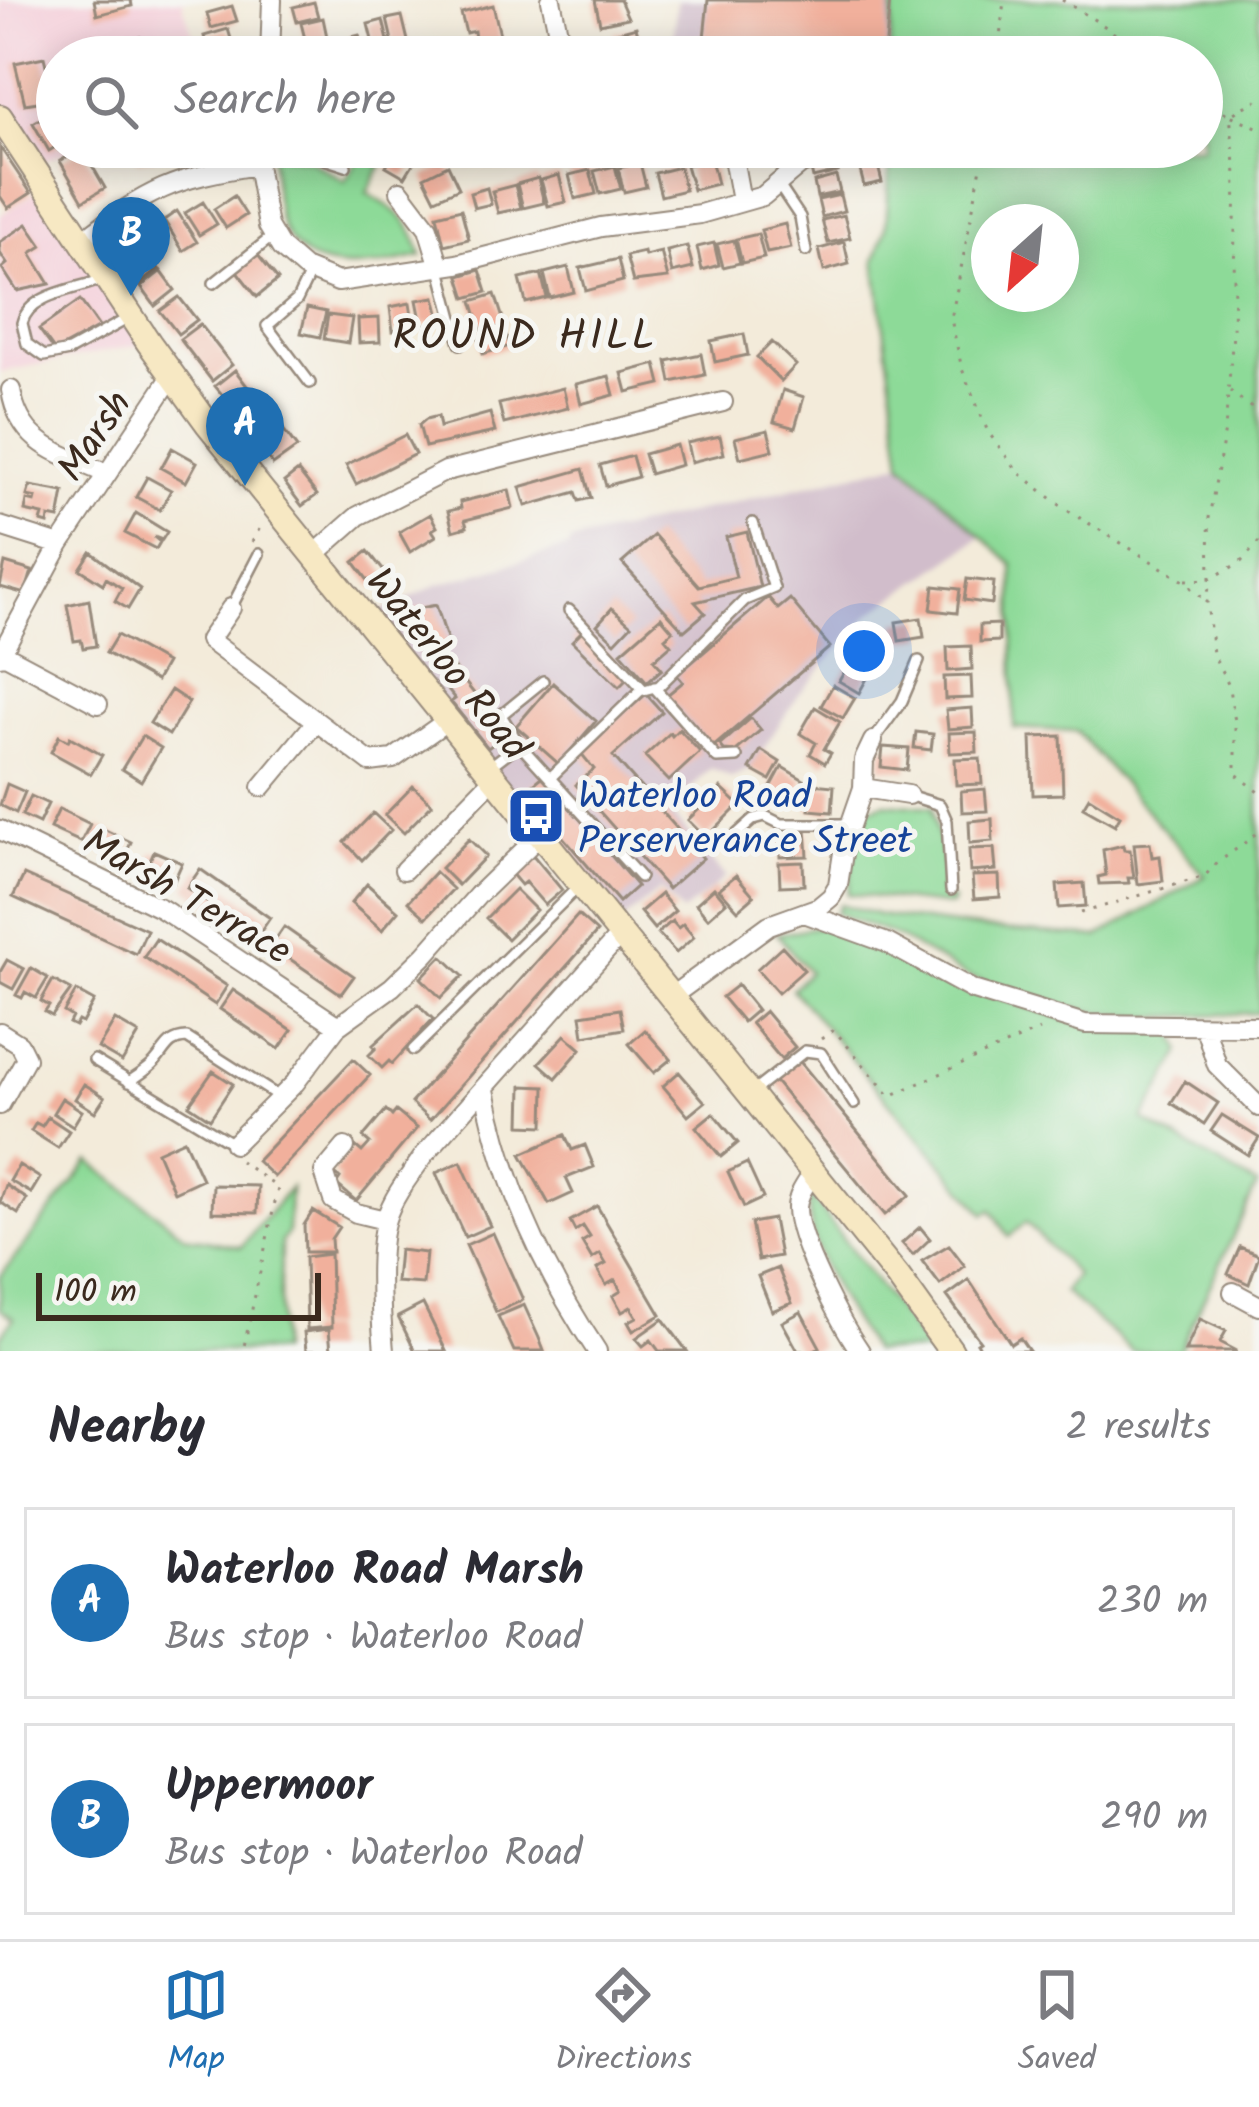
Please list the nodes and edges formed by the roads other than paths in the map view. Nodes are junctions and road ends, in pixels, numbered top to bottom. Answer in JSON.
{"nodes":[{"id":1,"x":272,"y":0,"type":"edge"},
{"id":2,"x":551,"y":0,"type":"edge"},
{"id":3,"x":275,"y":36,"type":"edge"},
{"id":4,"x":560,"y":36,"type":"edge"},
{"id":5,"x":0,"y":118,"type":"edge"},
{"id":6,"x":217,"y":168,"type":"edge"},
{"id":7,"x":258,"y":168,"type":"edge"},
{"id":8,"x":734,"y":168,"type":"edge"},
{"id":9,"x":796,"y":168,"type":"edge"},
{"id":10,"x":778,"y":184,"type":"junction"},
{"id":11,"x":400,"y":191,"type":"dead end"},
{"id":12,"x":741,"y":201,"type":"junction"},
{"id":13,"x":273,"y":236,"type":"junction"},
{"id":14,"x":82,"y":241,"type":"junction"},
{"id":15,"x":806,"y":251,"type":"dead end"},
{"id":16,"x":440,"y":267,"type":"junction"},
{"id":17,"x":311,"y":271,"type":"junction"},
{"id":18,"x":106,"y":278,"type":"junction"},
{"id":19,"x":214,"y":283,"type":"dead end"},
{"id":20,"x":131,"y":316,"type":"junction"},
{"id":21,"x":460,"y":344,"type":"dead end"},
{"id":22,"x":172,"y":376,"type":"junction"},
{"id":23,"x":310,"y":383,"type":"dead end"},
{"id":24,"x":11,"y":391,"type":"dead end"},
{"id":25,"x":722,"y":402,"type":"dead end"},
{"id":26,"x":107,"y":474,"type":"junction"},
{"id":27,"x":753,"y":523,"type":"dead end"},
{"id":28,"x":0,"y":526,"type":"edge"},
{"id":29,"x":60,"y":545,"type":"junction"},
{"id":30,"x":259,"y":554,"type":"road end"},
{"id":31,"x":314,"y":555,"type":"junction"},
{"id":32,"x":231,"y":608,"type":"joint"},
{"id":33,"x":569,"y":610,"type":"dead end"},
{"id":34,"x":1,"y":654,"type":"edge"},
{"id":35,"x":919,"y":661,"type":"dead end"},
{"id":36,"x":543,"y":681,"type":"dead end"},
{"id":37,"x":649,"y":688,"type":"junction"},
{"id":38,"x":98,"y":704,"type":"dead end"},
{"id":39,"x":448,"y":720,"type":"junction"},
{"id":40,"x":315,"y":723,"type":"junction"},
{"id":41,"x":873,"y":741,"type":"joint"},
{"id":42,"x":519,"y":744,"type":"junction"},
{"id":43,"x":737,"y":757,"type":"dead end"},
{"id":44,"x":492,"y":772,"type":"junction"},
{"id":45,"x":550,"y":778,"type":"junction"},
{"id":46,"x":262,"y":787,"type":"dead end"},
{"id":47,"x":863,"y":788,"type":"junction"},
{"id":48,"x":908,"y":795,"type":"joint"},
{"id":49,"x":851,"y":824,"type":"junction"},
{"id":50,"x":0,"y":830,"type":"edge"},
{"id":51,"x":542,"y":833,"type":"junction"},
{"id":52,"x":725,"y":845,"type":"dead end"},
{"id":53,"x":404,"y":870,"type":"dead end"},
{"id":54,"x":640,"y":877,"type":"dead end"},
{"id":55,"x":581,"y":884,"type":"junction"},
{"id":56,"x":952,"y":890,"type":"dead end"},
{"id":57,"x":804,"y":913,"type":"junction"},
{"id":58,"x":621,"y":934,"type":"junction"},
{"id":59,"x":672,"y":996,"type":"junction"},
{"id":60,"x":338,"y":1026,"type":"junction"},
{"id":61,"x":1259,"y":1026,"type":"edge"},
{"id":62,"x":1205,"y":1028,"type":"junction"},
{"id":63,"x":0,"y":1032,"type":"edge"},
{"id":64,"x":412,"y":1050,"type":"dead end"},
{"id":65,"x":94,"y":1060,"type":"dead end"},
{"id":66,"x":129,"y":1082,"type":"junction"},
{"id":67,"x":485,"y":1090,"type":"junction"},
{"id":68,"x":750,"y":1094,"type":"junction"},
{"id":69,"x":281,"y":1098,"type":"junction"},
{"id":70,"x":854,"y":1103,"type":"dead end"},
{"id":71,"x":0,"y":1105,"type":"edge"},
{"id":72,"x":1259,"y":1107,"type":"edge"},
{"id":73,"x":234,"y":1144,"type":"joint"},
{"id":74,"x":345,"y":1147,"type":"dead end"},
{"id":75,"x":813,"y":1173,"type":"junction"},
{"id":76,"x":386,"y":1220,"type":"junction"},
{"id":77,"x":1233,"y":1292,"type":"dead end"},
{"id":78,"x":1259,"y":1306,"type":"edge"},
{"id":79,"x":384,"y":1351,"type":"edge"},
{"id":80,"x":597,"y":1351,"type":"edge"},
{"id":81,"x":860,"y":1351,"type":"edge"},
{"id":82,"x":951,"y":1351,"type":"edge"}],
"edges":[{"from":1,"to":3,"type":"street"},
{"from":2,"to":4,"type":"street"},
{"from":5,"to":14,"type":"main road","name":"Waterloo Road"},
{"from":6,"to":14,"type":"street"},
{"from":7,"to":13,"type":"street"},
{"from":8,"to":12,"type":"street"},
{"from":9,"to":10,"type":"street"},
{"from":10,"to":12,"type":"street"},
{"from":10,"to":15,"type":"lane"},
{"from":11,"to":16,"type":"street"},
{"from":12,"to":16,"type":"street"},
{"from":13,"to":17,"type":"street"},
{"from":13,"to":19,"type":"lane"},
{"from":14,"to":18,"type":"main road","name":"Waterloo Road"},
{"from":16,"to":17,"type":"street"},
{"from":16,"to":21,"type":"lane"},
{"from":17,"to":23,"type":"lane"},
{"from":18,"to":20,"type":"main road","name":"Waterloo Road"},
{"from":18,"to":20,"type":"lane"},
{"from":20,"to":22,"type":"main road","name":"Waterloo Road"},
{"from":22,"to":26,"type":"street","name":"Marsh"},
{"from":22,"to":31,"type":"main road","name":"Waterloo Road"},
{"from":24,"to":26,"type":"street"},
{"from":25,"to":31,"type":"street"},
{"from":26,"to":29,"type":"street","name":"Marsh"},
{"from":27,"to":37,"type":"lane"},
{"from":28,"to":29,"type":"street"},
{"from":29,"to":34,"type":"street","name":"Marsh"},
{"from":30,"to":32,"type":"lane"},
{"from":31,"to":39,"type":"main road","name":"Waterloo Road"},
{"from":32,"to":40,"type":"street"},
{"from":33,"to":37,"type":"lane"},
{"from":34,"to":38,"type":"street"},
{"from":35,"to":41,"type":"lane"},
{"from":36,"to":42,"type":"lane"},
{"from":37,"to":43,"type":"lane"},
{"from":37,"to":45,"type":"lane"},
{"from":39,"to":40,"type":"street"},
{"from":39,"to":44,"type":"main road","name":"Waterloo Road"},
{"from":40,"to":46,"type":"street"},
{"from":41,"to":47,"type":"street"},
{"from":42,"to":44,"type":"lane"},
{"from":42,"to":45,"type":"lane"},
{"from":44,"to":51,"type":"main road","name":"Waterloo Road"},
{"from":44,"to":53,"type":"street"},
{"from":45,"to":54,"type":"lane"},
{"from":47,"to":48,"type":"street"},
{"from":47,"to":49,"type":"street"},
{"from":48,"to":56,"type":"lane"},
{"from":49,"to":52,"type":"lane"},
{"from":49,"to":57,"type":"street"},
{"from":50,"to":60,"type":"street","name":"Marsh Terrace"},
{"from":51,"to":55,"type":"main road","name":"Waterloo Road"},
{"from":51,"to":60,"type":"street"},
{"from":55,"to":58,"type":"main road","name":"Waterloo Road"},
{"from":55,"to":64,"type":"lane"},
{"from":57,"to":59,"type":"street"},
{"from":57,"to":62,"type":"street"},
{"from":58,"to":59,"type":"main road","name":"Waterloo Road"},
{"from":58,"to":67,"type":"street"},
{"from":59,"to":68,"type":"main road","name":"Waterloo Road"},
{"from":60,"to":69,"type":"street"},
{"from":61,"to":62,"type":"street"},
{"from":62,"to":72,"type":"street"},
{"from":63,"to":71,"type":"street"},
{"from":65,"to":66,"type":"lane"},
{"from":66,"to":69,"type":"lane"},
{"from":66,"to":73,"type":"lane"},
{"from":67,"to":76,"type":"street"},
{"from":67,"to":80,"type":"street"},
{"from":68,"to":70,"type":"lane"},
{"from":68,"to":75,"type":"main road","name":"Waterloo Road"},
{"from":69,"to":73,"type":"street"},
{"from":74,"to":76,"type":"street"},
{"from":75,"to":81,"type":"street"},
{"from":75,"to":82,"type":"main road","name":"Waterloo Road"},
{"from":76,"to":79,"type":"street"},
{"from":77,"to":78,"type":"street"}]}
